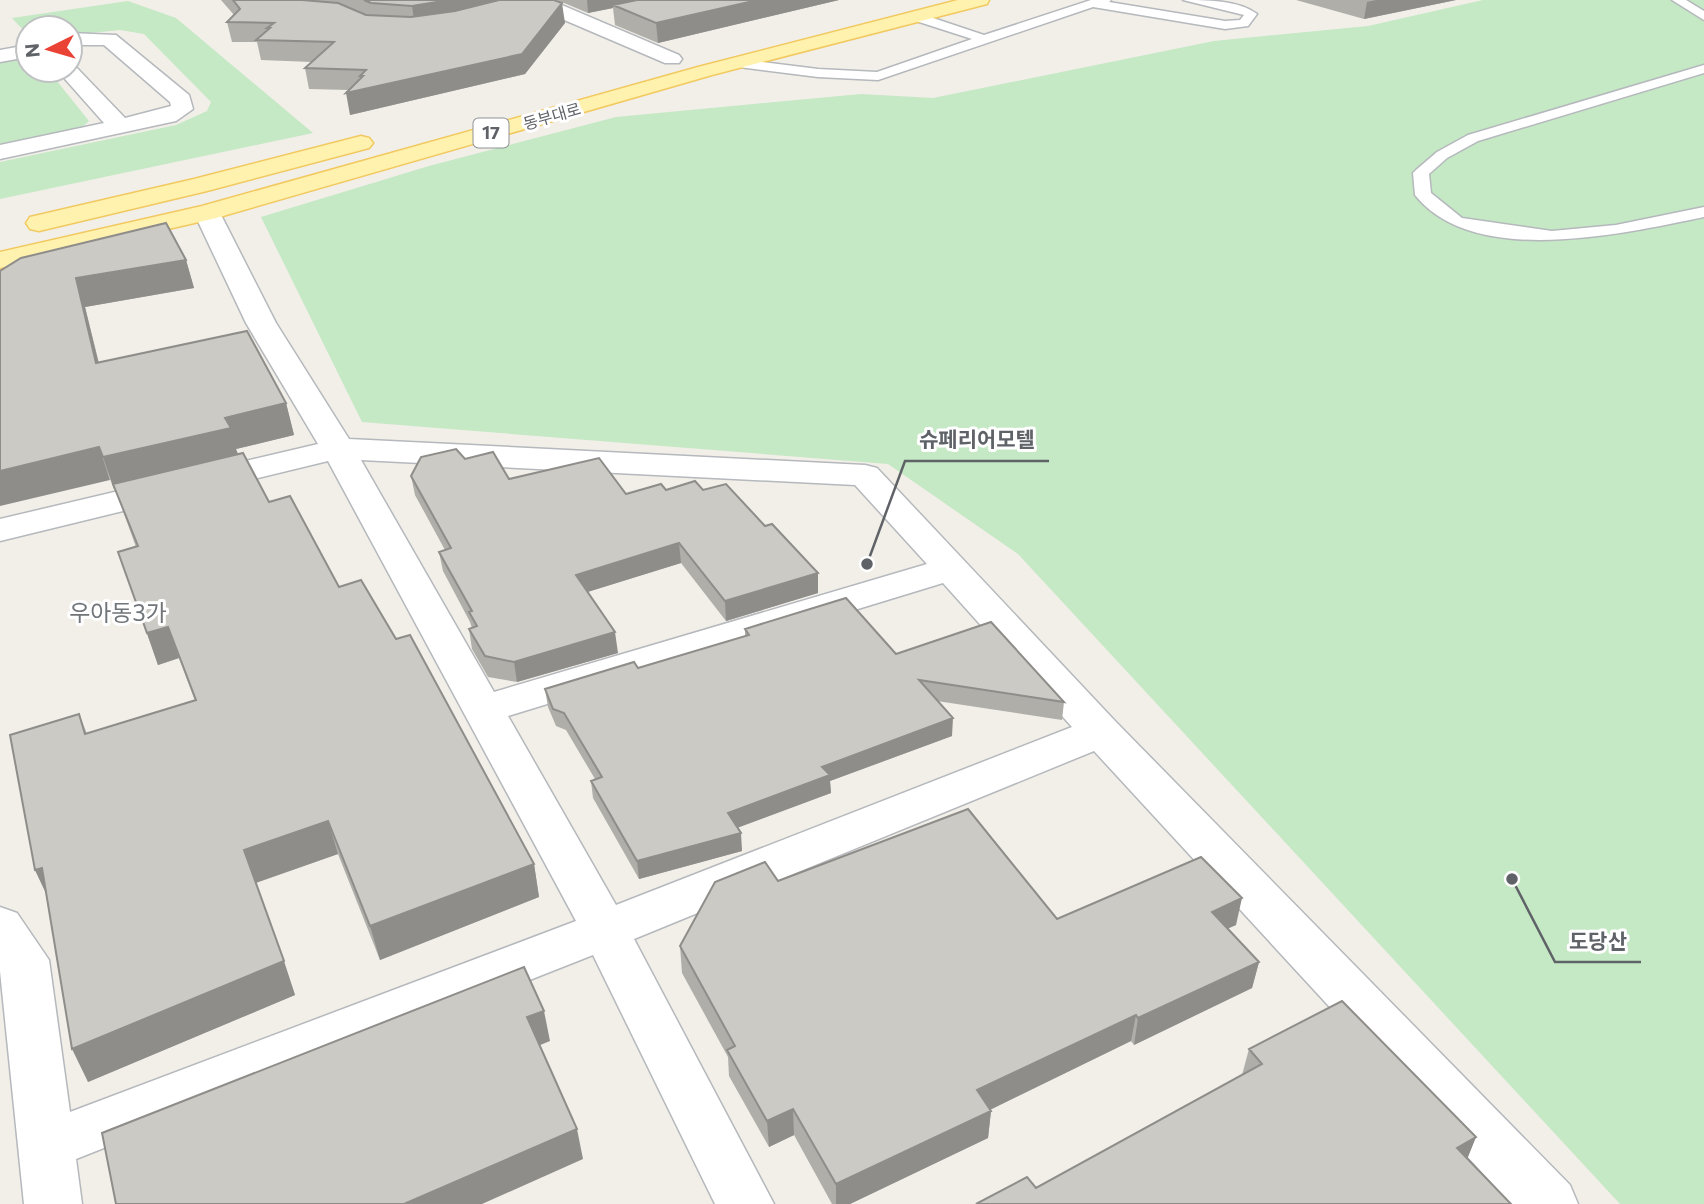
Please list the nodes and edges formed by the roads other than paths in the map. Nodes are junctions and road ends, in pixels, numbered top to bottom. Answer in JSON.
{"nodes":[{"id":1,"x":980,"y":0,"type":"edge"},
{"id":2,"x":1189,"y":0,"type":"edge"},
{"id":3,"x":1678,"y":0,"type":"edge"},
{"id":4,"x":1099,"y":1,"type":"edge"},
{"id":5,"x":1047,"y":3,"type":"dead end"},
{"id":6,"x":533,"y":4,"type":"edge"},
{"id":7,"x":909,"y":8,"type":"edge"},
{"id":8,"x":1069,"y":9,"type":"junction"},
{"id":9,"x":624,"y":14,"type":"dead end"},
{"id":10,"x":1704,"y":16,"type":"edge"},
{"id":11,"x":587,"y":22,"type":"junction"},
{"id":12,"x":84,"y":39,"type":"edge"},
{"id":13,"x":985,"y":39,"type":"junction"},
{"id":14,"x":673,"y":59,"type":"junction"},
{"id":15,"x":739,"y":63,"type":"junction"},
{"id":16,"x":1704,"y":69,"type":"edge"},
{"id":17,"x":81,"y":84,"type":"edge"},
{"id":18,"x":580,"y":84,"type":"dead end"},
{"id":19,"x":120,"y":126,"type":"junction"},
{"id":20,"x":382,"y":137,"type":"dead end"},
{"id":21,"x":0,"y":152,"type":"edge"},
{"id":22,"x":1704,"y":212,"type":"edge"},
{"id":23,"x":206,"y":213,"type":"junction"},
{"id":24,"x":13,"y":230,"type":"dead end"},
{"id":25,"x":0,"y":260,"type":"edge"},
{"id":26,"x":338,"y":449,"type":"junction"},
{"id":27,"x":0,"y":530,"type":"edge"},
{"id":28,"x":951,"y":569,"type":"junction"},
{"id":29,"x":482,"y":710,"type":"junction"},
{"id":30,"x":1101,"y":732,"type":"junction"},
{"id":31,"x":0,"y":926,"type":"edge"},
{"id":32,"x":605,"y":930,"type":"junction"},
{"id":33,"x":45,"y":1146,"type":"junction"},
{"id":34,"x":53,"y":1204,"type":"edge"},
{"id":35,"x":745,"y":1204,"type":"edge"},
{"id":36,"x":1549,"y":1204,"type":"edge"}],
"edges":[{"from":1,"to":7,"type":"main road","name":"동부대로","number":"17"},
{"from":2,"to":4,"type":"lane"},
{"from":3,"to":10,"type":"lane"},
{"from":4,"to":8,"type":"lane"},
{"from":5,"to":8,"type":"lane"},
{"from":6,"to":11,"type":"street"},
{"from":7,"to":13,"type":"lane"},
{"from":7,"to":14,"type":"main road","name":"동부대로","number":"17"},
{"from":7,"to":15,"type":"main road","name":"동부대로","number":"17"},
{"from":8,"to":13,"type":"lane"},
{"from":9,"to":11,"type":"street"},
{"from":11,"to":14,"type":"street"},
{"from":12,"to":19,"type":"street"},
{"from":13,"to":15,"type":"lane"},
{"from":14,"to":18,"type":"main road","name":"동부대로","number":"17"},
{"from":15,"to":23,"type":"main road","name":"동부대로","number":"17"},
{"from":16,"to":22,"type":"lane"},
{"from":17,"to":19,"type":"street"},
{"from":19,"to":21,"type":"street"},
{"from":20,"to":24,"type":"main road"},
{"from":23,"to":25,"type":"main road","name":"동부대로","number":"17"},
{"from":23,"to":26,"type":"street"},
{"from":26,"to":27,"type":"street"},
{"from":26,"to":28,"type":"street"},
{"from":26,"to":29,"type":"street"},
{"from":28,"to":29,"type":"street"},
{"from":28,"to":30,"type":"street"},
{"from":29,"to":32,"type":"street"},
{"from":30,"to":32,"type":"street"},
{"from":30,"to":36,"type":"street"},
{"from":31,"to":33,"type":"street"},
{"from":32,"to":33,"type":"street"},
{"from":32,"to":35,"type":"street"},
{"from":33,"to":34,"type":"street"}]}
